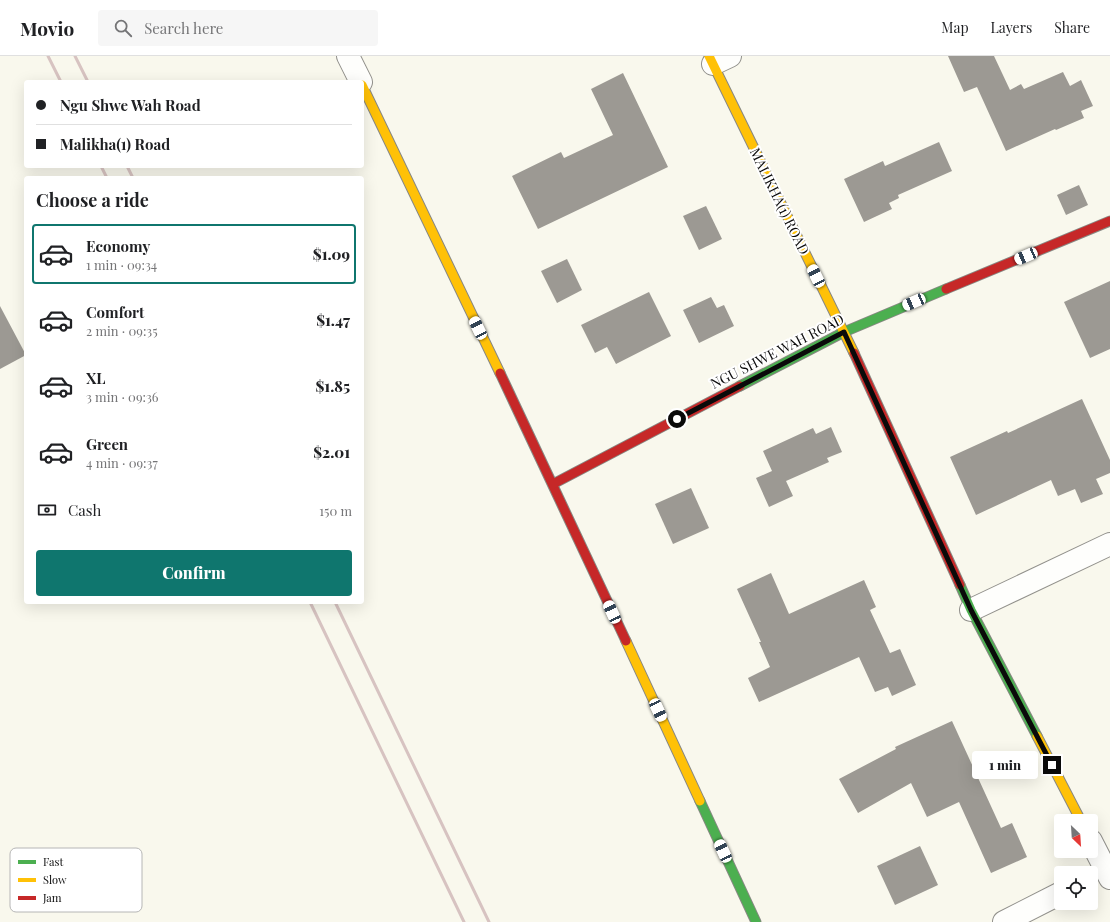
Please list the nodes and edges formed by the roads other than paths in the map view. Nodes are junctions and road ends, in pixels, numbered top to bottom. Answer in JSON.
{"nodes":[{"id":1,"x":348,"y":56,"type":"edge"},
{"id":2,"x":718,"y":59,"type":"edge"},
{"id":3,"x":360,"y":80,"type":"edge"},
{"id":4,"x":364,"y":89,"type":"edge"},
{"id":5,"x":1110,"y":221,"type":"edge"},
{"id":6,"x":844,"y":332,"type":"junction"},
{"id":7,"x":553,"y":484,"type":"junction"},
{"id":8,"x":1110,"y":544,"type":"edge"},
{"id":9,"x":971,"y":610,"type":"junction"},
{"id":10,"x":1077,"y":814,"type":"edge"},
{"id":11,"x":1098,"y":858,"type":"edge"},
{"id":12,"x":1104,"y":874,"type":"edge"},
{"id":13,"x":1054,"y":897,"type":"edge"},
{"id":14,"x":756,"y":922,"type":"edge"},
{"id":15,"x":1004,"y":922,"type":"edge"}],
"edges":[{"from":1,"to":3,"type":"street"},
{"from":2,"to":6,"type":"street","name":"MALIKHA(1) ROAD"},
{"from":4,"to":7,"type":"street"},
{"from":5,"to":6,"type":"street","name":"NGU SHWE WAH ROAD"},
{"from":6,"to":7,"type":"street","name":"NGU SHWE WAH ROAD"},
{"from":6,"to":9,"type":"street","name":"MALIKHA(1) ROAD"},
{"from":7,"to":14,"type":"street"},
{"from":8,"to":9,"type":"street"},
{"from":9,"to":10,"type":"street","name":"MALIKHA(1) ROAD"},
{"from":11,"to":12,"type":"street"},
{"from":13,"to":15,"type":"street"}]}
